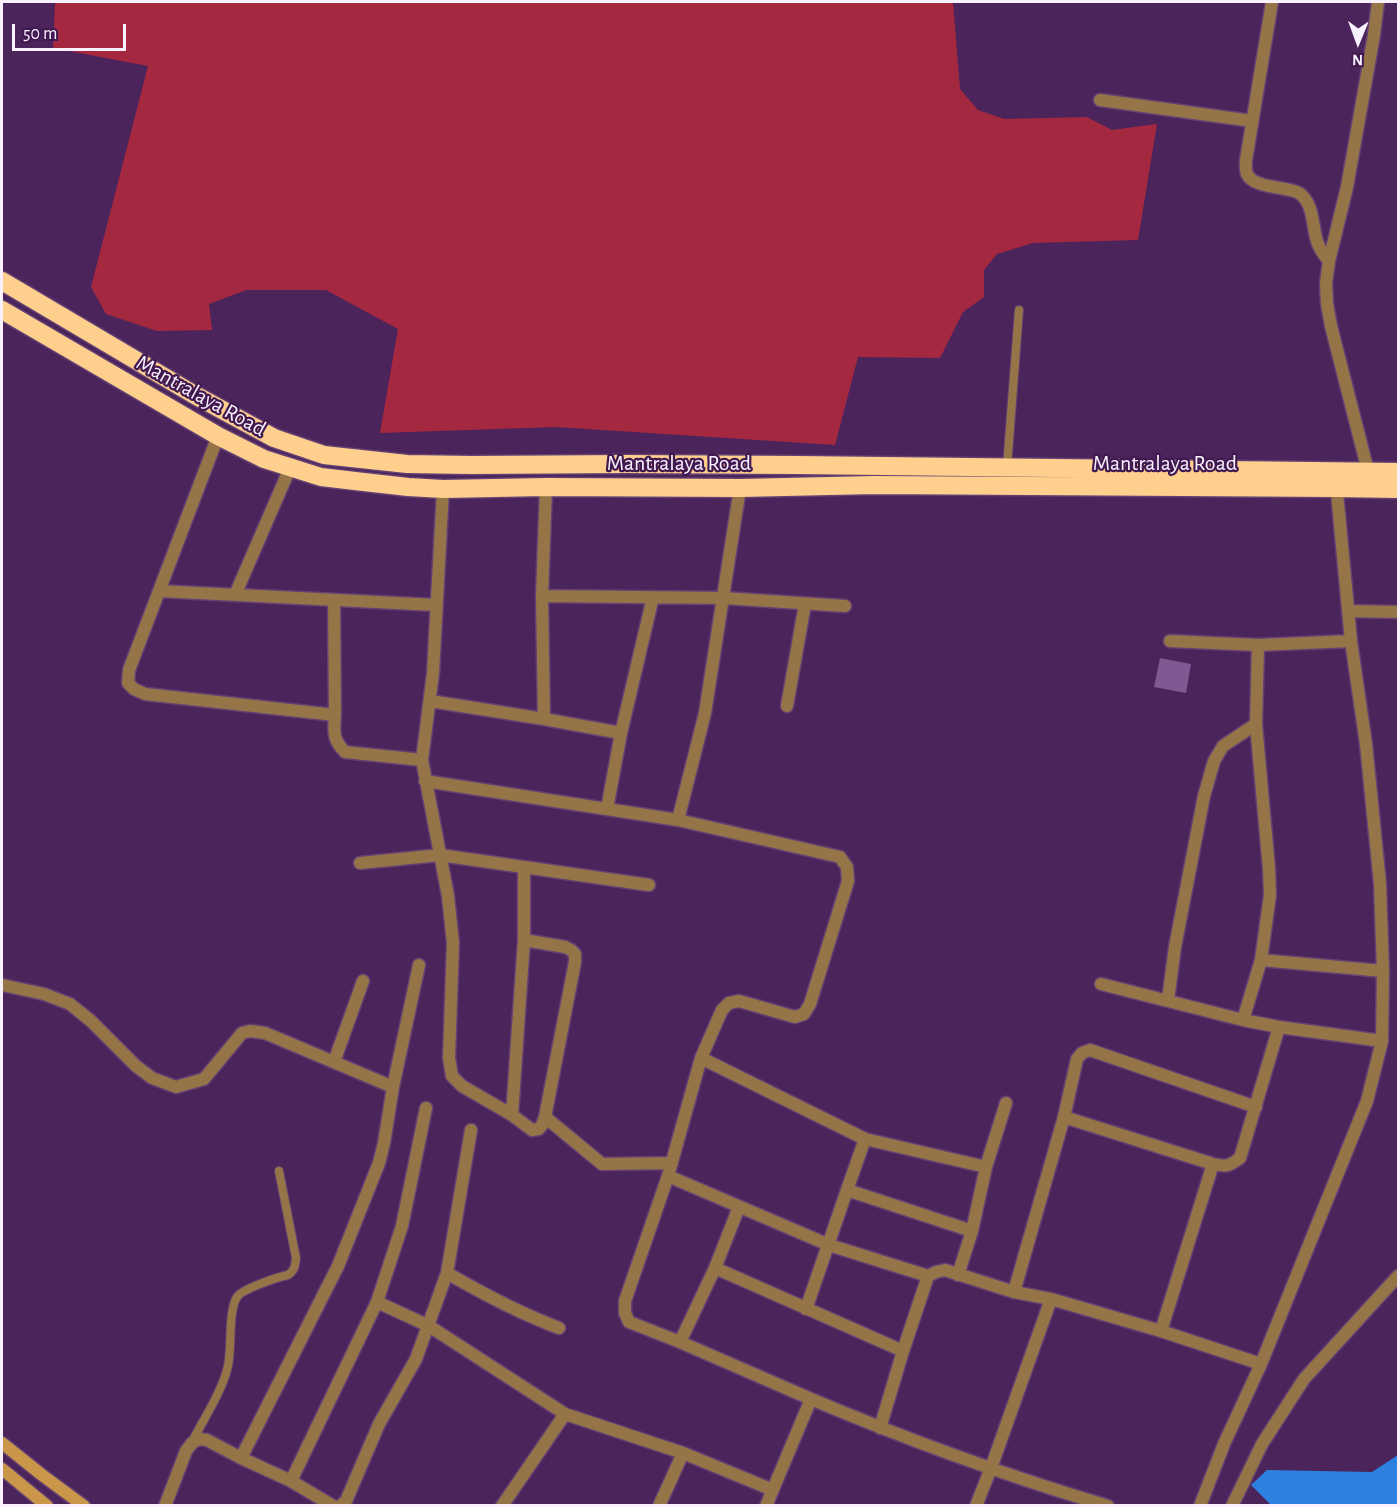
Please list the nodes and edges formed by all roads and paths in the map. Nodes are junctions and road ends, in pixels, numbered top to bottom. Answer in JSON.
{"nodes":[{"id":1,"x":1272,"y":2,"type":"edge"},
{"id":2,"x":1378,"y":2,"type":"edge"},
{"id":3,"x":1100,"y":100,"type":"dead end"},
{"id":4,"x":1252,"y":121,"type":"junction"},
{"id":5,"x":1329,"y":261,"type":"junction"},
{"id":6,"x":2,"y":281,"type":"edge"},
{"id":7,"x":2,"y":310,"type":"edge"},
{"id":8,"x":1019,"y":310,"type":"dead end"},
{"id":9,"x":218,"y":436,"type":"junction"},
{"id":10,"x":1006,"y":467,"type":"junction"},
{"id":11,"x":290,"y":468,"type":"junction"},
{"id":12,"x":1368,"y":471,"type":"junction"},
{"id":13,"x":1398,"y":472,"type":"edge"},
{"id":14,"x":1335,"y":479,"type":"junction"},
{"id":15,"x":546,"y":487,"type":"junction"},
{"id":16,"x":740,"y":488,"type":"junction"},
{"id":17,"x":443,"y":489,"type":"junction"},
{"id":18,"x":1398,"y":489,"type":"edge"},
{"id":19,"x":159,"y":591,"type":"junction"},
{"id":20,"x":236,"y":595,"type":"junction"},
{"id":21,"x":542,"y":596,"type":"junction"},
{"id":22,"x":653,"y":597,"type":"junction"},
{"id":23,"x":724,"y":598,"type":"junction"},
{"id":24,"x":334,"y":600,"type":"junction"},
{"id":25,"x":806,"y":604,"type":"junction"},
{"id":26,"x":436,"y":605,"type":"junction"},
{"id":27,"x":845,"y":606,"type":"dead end"},
{"id":28,"x":1348,"y":611,"type":"junction"},
{"id":29,"x":1398,"y":612,"type":"edge"},
{"id":30,"x":1170,"y":641,"type":"dead end"},
{"id":31,"x":1352,"y":641,"type":"junction"},
{"id":32,"x":1258,"y":645,"type":"junction"},
{"id":33,"x":430,"y":701,"type":"junction"},
{"id":34,"x":787,"y":706,"type":"dead end"},
{"id":35,"x":335,"y":715,"type":"junction"},
{"id":36,"x":544,"y":719,"type":"junction"},
{"id":37,"x":1256,"y":724,"type":"junction"},
{"id":38,"x":621,"y":733,"type":"junction"},
{"id":39,"x":422,"y":760,"type":"junction"},
{"id":40,"x":425,"y":781,"type":"junction"},
{"id":41,"x":607,"y":808,"type":"junction"},
{"id":42,"x":678,"y":820,"type":"junction"},
{"id":43,"x":440,"y":855,"type":"junction"},
{"id":44,"x":360,"y":863,"type":"dead end"},
{"id":45,"x":524,"y":867,"type":"junction"},
{"id":46,"x":649,"y":885,"type":"dead end"},
{"id":47,"x":524,"y":940,"type":"junction"},
{"id":48,"x":1261,"y":960,"type":"junction"},
{"id":49,"x":419,"y":965,"type":"dead end"},
{"id":50,"x":1383,"y":971,"type":"junction"},
{"id":51,"x":363,"y":981,"type":"dead end"},
{"id":52,"x":1101,"y":984,"type":"dead end"},
{"id":53,"x":2,"y":985,"type":"edge"},
{"id":54,"x":1168,"y":1000,"type":"junction"},
{"id":55,"x":1243,"y":1020,"type":"junction"},
{"id":56,"x":1279,"y":1027,"type":"junction"},
{"id":57,"x":1382,"y":1041,"type":"junction"},
{"id":58,"x":701,"y":1058,"type":"junction"},
{"id":59,"x":333,"y":1062,"type":"junction"},
{"id":60,"x":393,"y":1087,"type":"junction"},
{"id":61,"x":1006,"y":1103,"type":"dead end"},
{"id":62,"x":1256,"y":1107,"type":"junction"},
{"id":63,"x":426,"y":1108,"type":"dead end"},
{"id":64,"x":512,"y":1115,"type":"junction"},
{"id":65,"x":545,"y":1117,"type":"junction"},
{"id":66,"x":1064,"y":1117,"type":"junction"},
{"id":67,"x":471,"y":1130,"type":"dead end"},
{"id":68,"x":865,"y":1139,"type":"junction"},
{"id":69,"x":672,"y":1163,"type":"junction"},
{"id":70,"x":1213,"y":1164,"type":"junction"},
{"id":71,"x":986,"y":1167,"type":"junction"},
{"id":72,"x":279,"y":1171,"type":"dead end"},
{"id":73,"x":668,"y":1176,"type":"junction"},
{"id":74,"x":847,"y":1190,"type":"junction"},
{"id":75,"x":739,"y":1207,"type":"junction"},
{"id":76,"x":972,"y":1231,"type":"junction"},
{"id":77,"x":829,"y":1245,"type":"junction"},
{"id":78,"x":715,"y":1268,"type":"junction"},
{"id":79,"x":447,"y":1274,"type":"junction"},
{"id":80,"x":958,"y":1275,"type":"junction"},
{"id":81,"x":928,"y":1276,"type":"junction"},
{"id":82,"x":1398,"y":1276,"type":"edge"},
{"id":83,"x":1014,"y":1292,"type":"junction"},
{"id":84,"x":1051,"y":1299,"type":"junction"},
{"id":85,"x":377,"y":1302,"type":"junction"},
{"id":86,"x":806,"y":1309,"type":"junction"},
{"id":87,"x":429,"y":1326,"type":"junction"},
{"id":88,"x":559,"y":1328,"type":"dead end"},
{"id":89,"x":1161,"y":1331,"type":"junction"},
{"id":90,"x":680,"y":1342,"type":"junction"},
{"id":91,"x":903,"y":1351,"type":"junction"},
{"id":92,"x":1261,"y":1364,"type":"junction"},
{"id":93,"x":811,"y":1399,"type":"junction"},
{"id":94,"x":565,"y":1414,"type":"junction"},
{"id":95,"x":880,"y":1428,"type":"junction"},
{"id":96,"x":2,"y":1443,"type":"edge"},
{"id":97,"x":192,"y":1443,"type":"junction"},
{"id":98,"x":684,"y":1453,"type":"junction"},
{"id":99,"x":241,"y":1458,"type":"junction"},
{"id":100,"x":991,"y":1468,"type":"junction"},
{"id":101,"x":2,"y":1469,"type":"edge"},
{"id":102,"x":291,"y":1481,"type":"junction"},
{"id":103,"x":773,"y":1490,"type":"junction"},
{"id":104,"x":769,"y":1505,"type":"edge"},
{"id":105,"x":47,"y":1506,"type":"edge"},
{"id":106,"x":84,"y":1506,"type":"edge"},
{"id":107,"x":165,"y":1506,"type":"edge"},
{"id":108,"x":333,"y":1506,"type":"edge"},
{"id":109,"x":340,"y":1506,"type":"edge"},
{"id":110,"x":502,"y":1506,"type":"edge"},
{"id":111,"x":659,"y":1506,"type":"edge"},
{"id":112,"x":976,"y":1506,"type":"edge"},
{"id":113,"x":1108,"y":1506,"type":"edge"},
{"id":114,"x":1200,"y":1506,"type":"edge"},
{"id":115,"x":1232,"y":1506,"type":"edge"}],
"edges":[{"from":1,"to":4,"type":"street"},
{"from":2,"to":5,"type":"street"},
{"from":3,"to":4,"type":"street"},
{"from":4,"to":5,"type":"street"},
{"from":5,"to":12,"type":"street"},
{"from":6,"to":10,"type":"highway"},
{"from":7,"to":9,"type":"highway","name":"Mantralaya Road"},
{"from":8,"to":10,"type":"lane"},
{"from":9,"to":11,"type":"highway","name":"Mantralaya Road"},
{"from":9,"to":19,"type":"street"},
{"from":10,"to":14,"type":"highway"},
{"from":11,"to":17,"type":"highway","name":"Mantralaya Road"},
{"from":11,"to":20,"type":"street"},
{"from":12,"to":13,"type":"highway"},
{"from":12,"to":14,"type":"highway"},
{"from":14,"to":16,"type":"highway","name":"Mantralaya Road"},
{"from":14,"to":18,"type":"highway","name":"Mantralaya Road"},
{"from":14,"to":28,"type":"street"},
{"from":15,"to":16,"type":"highway","name":"Mantralaya Road"},
{"from":15,"to":17,"type":"highway","name":"Mantralaya Road"},
{"from":15,"to":21,"type":"street"},
{"from":16,"to":23,"type":"street"},
{"from":17,"to":26,"type":"street"},
{"from":19,"to":20,"type":"street"},
{"from":19,"to":35,"type":"street"},
{"from":20,"to":24,"type":"street"},
{"from":21,"to":22,"type":"street"},
{"from":21,"to":36,"type":"street"},
{"from":22,"to":23,"type":"street"},
{"from":22,"to":38,"type":"street"},
{"from":23,"to":25,"type":"street"},
{"from":23,"to":42,"type":"street"},
{"from":24,"to":26,"type":"street"},
{"from":24,"to":35,"type":"street"},
{"from":25,"to":27,"type":"street"},
{"from":25,"to":34,"type":"street"},
{"from":26,"to":33,"type":"street"},
{"from":28,"to":29,"type":"street"},
{"from":28,"to":31,"type":"street"},
{"from":30,"to":32,"type":"street"},
{"from":31,"to":32,"type":"street"},
{"from":31,"to":50,"type":"street"},
{"from":32,"to":37,"type":"street"},
{"from":33,"to":36,"type":"street"},
{"from":33,"to":39,"type":"street"},
{"from":35,"to":39,"type":"street"},
{"from":36,"to":38,"type":"street"},
{"from":37,"to":48,"type":"street"},
{"from":37,"to":54,"type":"street"},
{"from":38,"to":41,"type":"street"},
{"from":39,"to":40,"type":"street"},
{"from":40,"to":41,"type":"street"},
{"from":40,"to":43,"type":"street"},
{"from":41,"to":42,"type":"street"},
{"from":42,"to":58,"type":"street"},
{"from":43,"to":44,"type":"street"},
{"from":43,"to":45,"type":"street"},
{"from":43,"to":64,"type":"street"},
{"from":45,"to":46,"type":"street"},
{"from":45,"to":47,"type":"street"},
{"from":47,"to":64,"type":"street"},
{"from":47,"to":65,"type":"street"},
{"from":48,"to":50,"type":"street"},
{"from":48,"to":55,"type":"street"},
{"from":49,"to":60,"type":"street"},
{"from":50,"to":57,"type":"street"},
{"from":51,"to":59,"type":"street"},
{"from":52,"to":54,"type":"street"},
{"from":53,"to":59,"type":"street"},
{"from":54,"to":55,"type":"street"},
{"from":55,"to":56,"type":"street"},
{"from":56,"to":57,"type":"street"},
{"from":56,"to":62,"type":"street"},
{"from":57,"to":92,"type":"street"},
{"from":58,"to":68,"type":"street"},
{"from":58,"to":69,"type":"street"},
{"from":59,"to":60,"type":"street"},
{"from":60,"to":99,"type":"street"},
{"from":61,"to":71,"type":"street"},
{"from":62,"to":66,"type":"street"},
{"from":62,"to":70,"type":"street"},
{"from":63,"to":85,"type":"street"},
{"from":64,"to":65,"type":"street"},
{"from":65,"to":69,"type":"street"},
{"from":66,"to":70,"type":"street"},
{"from":66,"to":83,"type":"street"},
{"from":67,"to":79,"type":"street"},
{"from":68,"to":71,"type":"street"},
{"from":68,"to":74,"type":"street"},
{"from":69,"to":73,"type":"street"},
{"from":70,"to":89,"type":"street"},
{"from":71,"to":76,"type":"street"},
{"from":72,"to":97,"type":"lane"},
{"from":73,"to":75,"type":"street"},
{"from":73,"to":90,"type":"street"},
{"from":74,"to":76,"type":"street"},
{"from":74,"to":77,"type":"street"},
{"from":75,"to":77,"type":"street"},
{"from":75,"to":78,"type":"street"},
{"from":76,"to":80,"type":"street"},
{"from":77,"to":81,"type":"street"},
{"from":77,"to":86,"type":"street"},
{"from":78,"to":86,"type":"street"},
{"from":78,"to":90,"type":"street"},
{"from":79,"to":87,"type":"street"},
{"from":79,"to":88,"type":"street"},
{"from":80,"to":81,"type":"street"},
{"from":80,"to":83,"type":"street"},
{"from":81,"to":91,"type":"street"},
{"from":82,"to":115,"type":"street"},
{"from":83,"to":84,"type":"street"},
{"from":84,"to":89,"type":"street"},
{"from":84,"to":100,"type":"street"},
{"from":85,"to":87,"type":"street"},
{"from":85,"to":102,"type":"street"},
{"from":86,"to":91,"type":"street"},
{"from":87,"to":94,"type":"street"},
{"from":87,"to":109,"type":"street"},
{"from":89,"to":92,"type":"street"},
{"from":90,"to":93,"type":"street"},
{"from":91,"to":95,"type":"street"},
{"from":92,"to":114,"type":"street"},
{"from":93,"to":95,"type":"street"},
{"from":93,"to":103,"type":"street"},
{"from":94,"to":98,"type":"street"},
{"from":94,"to":110,"type":"street"},
{"from":95,"to":100,"type":"street"},
{"from":96,"to":106,"type":"main road"},
{"from":97,"to":99,"type":"street"},
{"from":97,"to":107,"type":"street"},
{"from":98,"to":103,"type":"street"},
{"from":98,"to":111,"type":"street"},
{"from":99,"to":102,"type":"street"},
{"from":100,"to":112,"type":"street"},
{"from":100,"to":113,"type":"street"},
{"from":101,"to":105,"type":"main road"},
{"from":102,"to":108,"type":"street"},
{"from":103,"to":104,"type":"street"}]}
